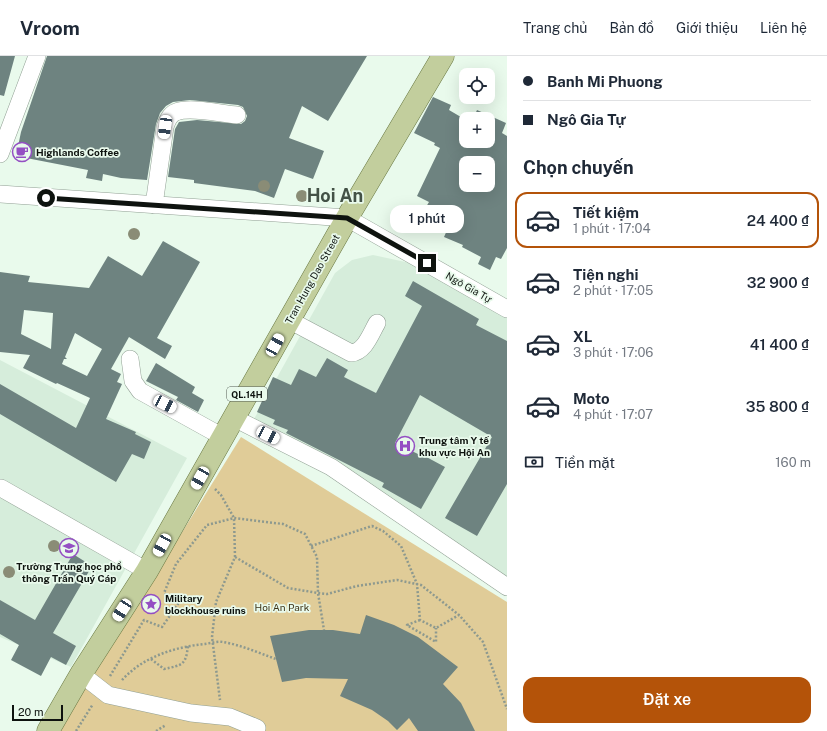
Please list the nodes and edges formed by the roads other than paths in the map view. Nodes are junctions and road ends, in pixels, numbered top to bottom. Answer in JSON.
{"nodes":[{"id":1,"x":37,"y":56,"type":"edge"},
{"id":2,"x":443,"y":56,"type":"edge"},
{"id":3,"x":237,"y":115,"type":"dead end"},
{"id":4,"x":0,"y":154,"type":"edge"},
{"id":5,"x":0,"y":194,"type":"edge"},
{"id":6,"x":154,"y":205,"type":"junction"},
{"id":7,"x":347,"y":218,"type":"junction"},
{"id":8,"x":507,"y":309,"type":"edge"},
{"id":9,"x":289,"y":320,"type":"junction"},
{"id":10,"x":378,"y":323,"type":"dead end"},
{"id":11,"x":130,"y":359,"type":"dead end"},
{"id":12,"x":234,"y":418,"type":"junction"},
{"id":13,"x":223,"y":437,"type":"junction"},
{"id":14,"x":1,"y":488,"type":"dead end"},
{"id":15,"x":147,"y":571,"type":"junction"},
{"id":16,"x":507,"y":587,"type":"edge"},
{"id":17,"x":80,"y":674,"type":"junction"},
{"id":18,"x":257,"y":728,"type":"dead end"},
{"id":19,"x":48,"y":731,"type":"edge"}],
"edges":[{"from":1,"to":4,"type":"street"},
{"from":2,"to":7,"type":"main road","name":"Tran Hung Dao Street","number":"QL.14H"},
{"from":3,"to":6,"type":"street"},
{"from":5,"to":6,"type":"street"},
{"from":6,"to":7,"type":"street"},
{"from":7,"to":8,"type":"street","name":"Ngô Gia Tự"},
{"from":7,"to":9,"type":"main road","name":"Tran Hung Dao Street","number":"QL.14H"},
{"from":9,"to":10,"type":"street"},
{"from":9,"to":12,"type":"main road","name":"Tran Hung Dao Street","number":"QL.14H"},
{"from":11,"to":13,"type":"street"},
{"from":12,"to":13,"type":"main road","name":"Tran Hung Dao Street","number":"QL.14H"},
{"from":12,"to":16,"type":"street"},
{"from":13,"to":15,"type":"main road","name":"Tran Hung Dao Street","number":"QL.14H"},
{"from":14,"to":15,"type":"street"},
{"from":15,"to":17,"type":"main road","name":"Tran Hung Dao Street","number":"QL.14H"},
{"from":17,"to":18,"type":"street"},
{"from":17,"to":19,"type":"main road","name":"Tran Hung Dao Street","number":"QL.14H"}]}
